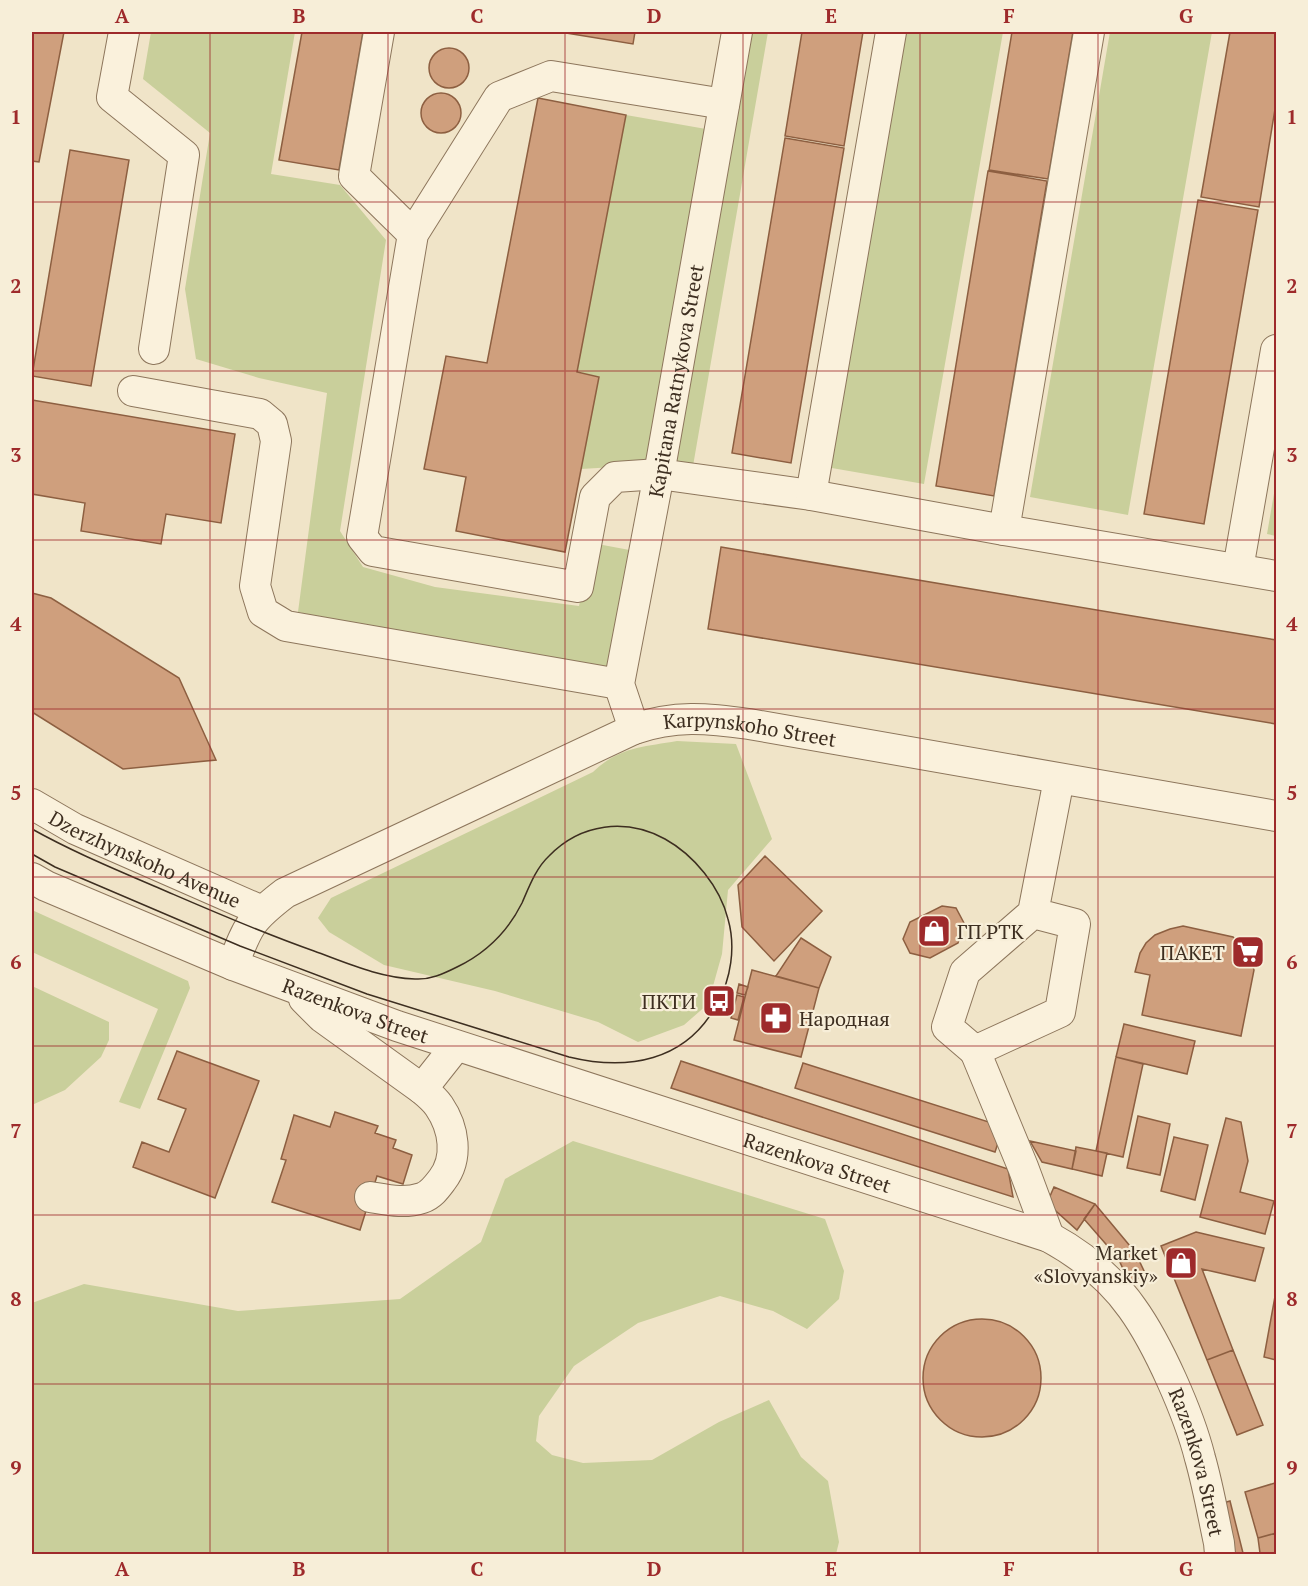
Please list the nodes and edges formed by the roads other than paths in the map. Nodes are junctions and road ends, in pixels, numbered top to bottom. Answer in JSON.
{"nodes":[{"id":1,"x":124,"y":32,"type":"edge"},
{"id":2,"x":379,"y":32,"type":"edge"},
{"id":3,"x":737,"y":32,"type":"edge"},
{"id":4,"x":891,"y":32,"type":"edge"},
{"id":5,"x":1089,"y":32,"type":"edge"},
{"id":6,"x":724,"y":104,"type":"junction"},
{"id":7,"x":413,"y":234,"type":"junction"},
{"id":8,"x":154,"y":349,"type":"dead end"},
{"id":9,"x":1276,"y":350,"type":"edge"},
{"id":10,"x":133,"y":391,"type":"dead end"},
{"id":11,"x":659,"y":474,"type":"junction"},
{"id":12,"x":811,"y":495,"type":"junction"},
{"id":13,"x":1004,"y":530,"type":"junction"},
{"id":14,"x":1238,"y":569,"type":"junction"},
{"id":15,"x":1276,"y":576,"type":"edge"},
{"id":16,"x":619,"y":684,"type":"junction"},
{"id":17,"x":634,"y":729,"type":"junction"},
{"id":18,"x":1059,"y":779,"type":"junction"},
{"id":19,"x":32,"y":804,"type":"edge"},
{"id":20,"x":1276,"y":816,"type":"edge"},
{"id":21,"x":32,"y":878,"type":"edge"},
{"id":22,"x":262,"y":910,"type":"junction"},
{"id":23,"x":1033,"y":913,"type":"junction"},
{"id":24,"x":233,"y":965,"type":"junction"},
{"id":25,"x":291,"y":987,"type":"junction"},
{"id":26,"x":456,"y":1046,"type":"junction"},
{"id":27,"x":975,"y":1051,"type":"junction"},
{"id":28,"x":422,"y":1089,"type":"junction"},
{"id":29,"x":370,"y":1197,"type":"dead end"},
{"id":30,"x":1049,"y":1237,"type":"junction"},
{"id":31,"x":1220,"y":1554,"type":"edge"}],
"edges":[{"from":1,"to":8,"type":"street"},
{"from":2,"to":7,"type":"street"},
{"from":3,"to":6,"type":"street","name":"Kapitana Ratnykova Street"},
{"from":4,"to":12,"type":"street"},
{"from":5,"to":13,"type":"street"},
{"from":6,"to":7,"type":"street"},
{"from":6,"to":11,"type":"street","name":"Kapitana Ratnykova Street"},
{"from":7,"to":11,"type":"street"},
{"from":9,"to":14,"type":"street"},
{"from":10,"to":16,"type":"street"},
{"from":11,"to":12,"type":"street"},
{"from":11,"to":16,"type":"street","name":"Kapitana Ratnykova Street"},
{"from":12,"to":13,"type":"street"},
{"from":13,"to":14,"type":"street"},
{"from":14,"to":15,"type":"street"},
{"from":16,"to":17,"type":"street","name":"Kapitana Ratnykova Street"},
{"from":17,"to":18,"type":"street","name":"Karpynskoho Street"},
{"from":17,"to":22,"type":"street","name":"Karpynskoho Street"},
{"from":18,"to":20,"type":"street","name":"Karpynskoho Street"},
{"from":18,"to":23,"type":"street"},
{"from":19,"to":22,"type":"street","name":"Dzerzhynskoho Avenue"},
{"from":21,"to":24,"type":"street"},
{"from":22,"to":24,"type":"street","name":"Karpynskoho Street"},
{"from":23,"to":27,"type":"street"},
{"from":23,"to":27,"type":"street"},
{"from":24,"to":25,"type":"street","name":"Razenkova Street"},
{"from":25,"to":26,"type":"street","name":"Razenkova Street"},
{"from":25,"to":28,"type":"street"},
{"from":26,"to":28,"type":"street"},
{"from":26,"to":30,"type":"street","name":"Razenkova Street"},
{"from":27,"to":30,"type":"street"},
{"from":28,"to":29,"type":"street"},
{"from":30,"to":31,"type":"street","name":"Razenkova Street"}]}
